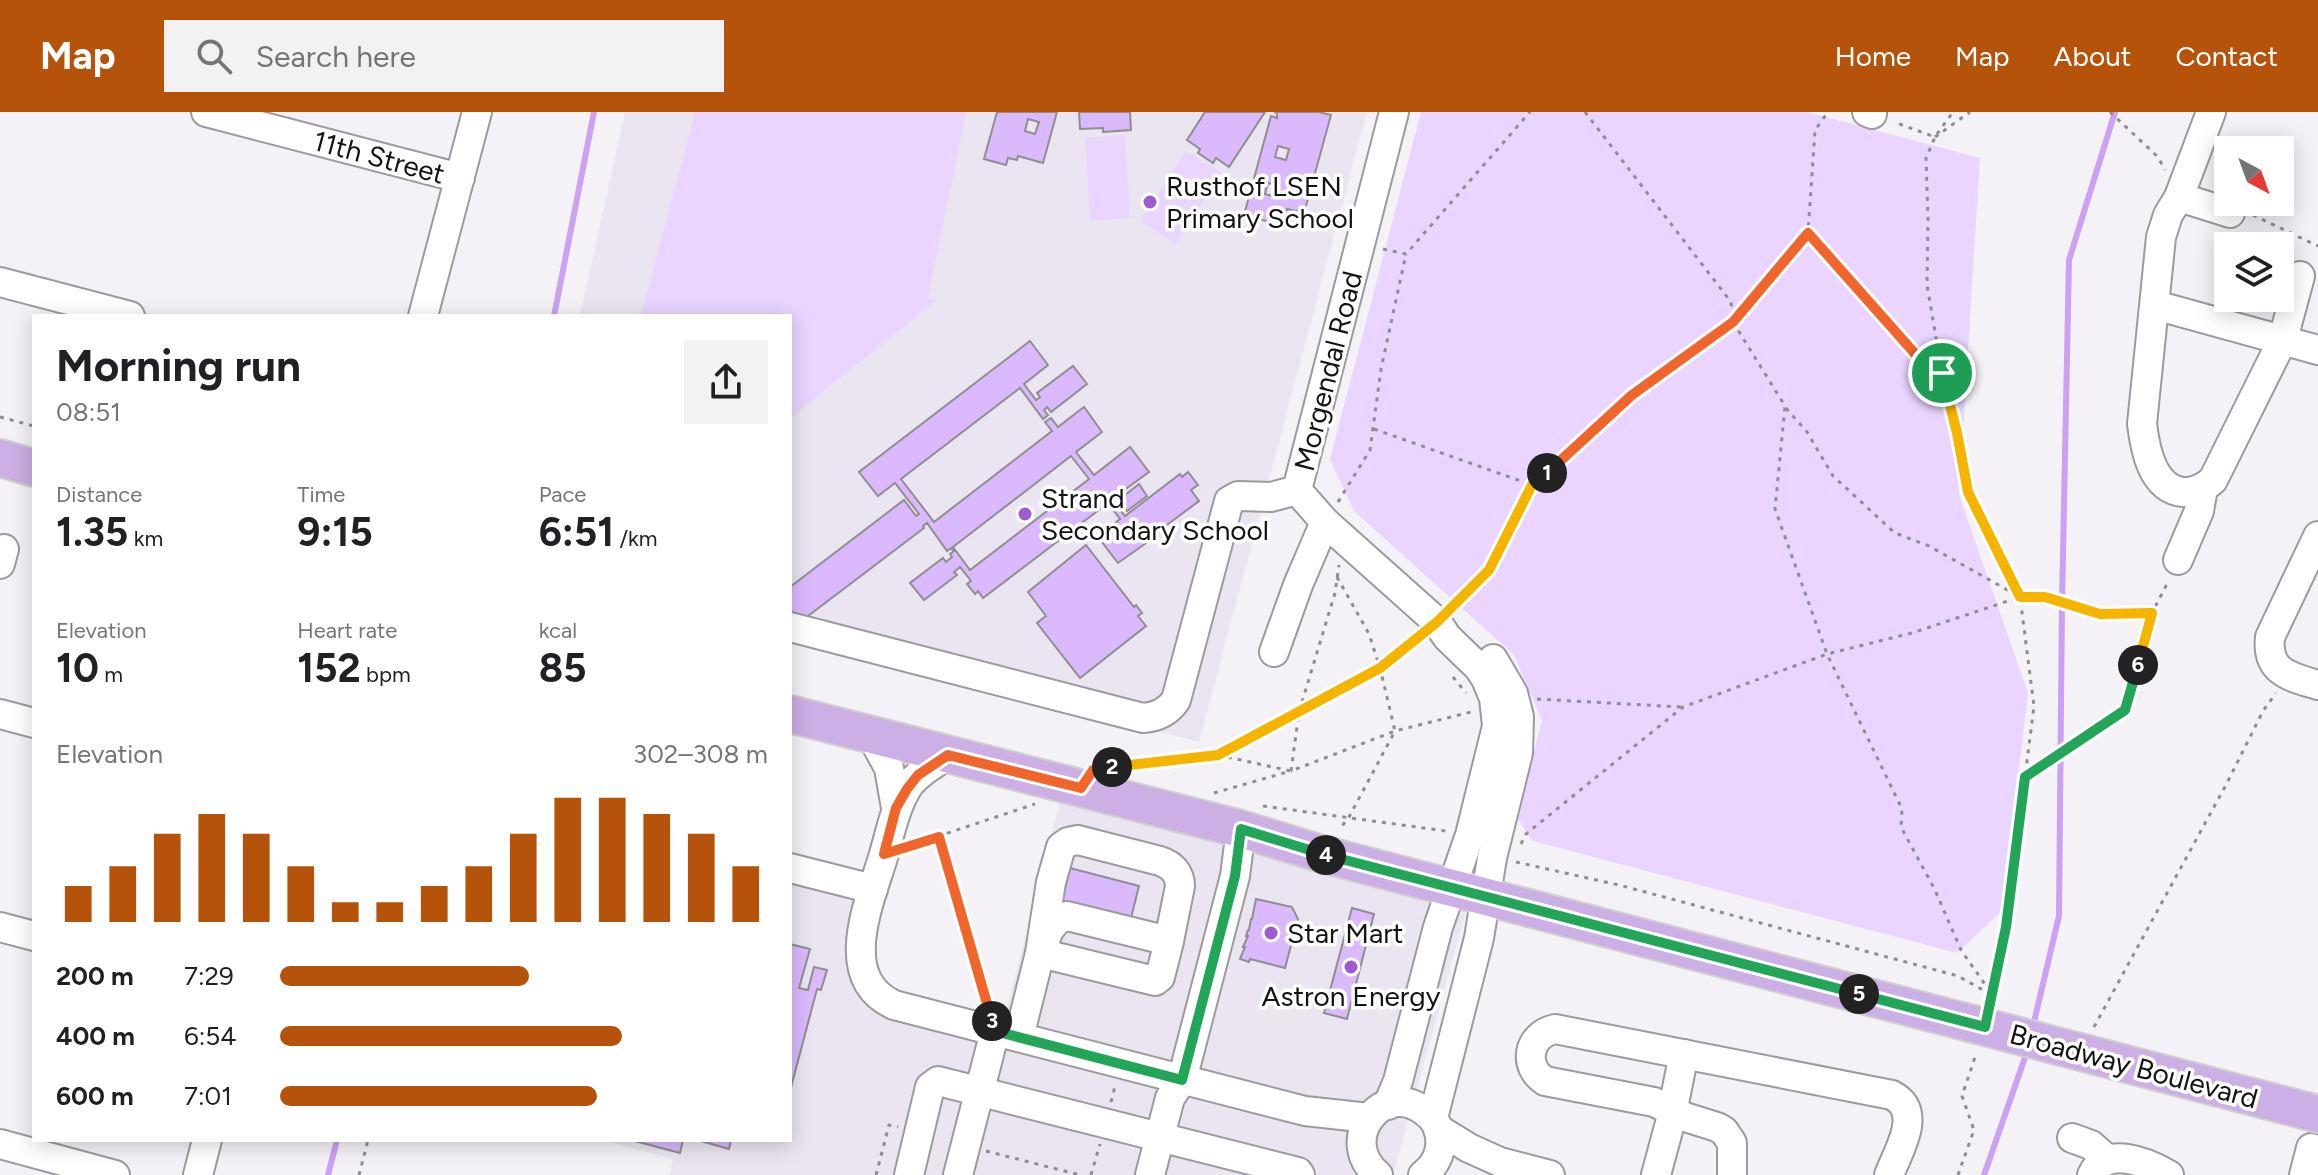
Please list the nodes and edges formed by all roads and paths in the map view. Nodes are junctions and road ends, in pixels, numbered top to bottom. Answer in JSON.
{"nodes":[{"id":1,"x":206,"y":112,"type":"edge"},
{"id":2,"x":477,"y":112,"type":"edge"},
{"id":3,"x":1394,"y":112,"type":"edge"},
{"id":4,"x":1530,"y":112,"type":"edge"},
{"id":5,"x":1585,"y":112,"type":"edge"},
{"id":6,"x":1828,"y":112,"type":"edge"},
{"id":7,"x":1953,"y":112,"type":"edge"},
{"id":8,"x":1970,"y":112,"type":"edge"},
{"id":9,"x":2110,"y":112,"type":"edge"},
{"id":10,"x":2211,"y":112,"type":"edge"},
{"id":11,"x":1869,"y":113,"type":"edge"},
{"id":12,"x":1935,"y":137,"type":"junction"},
{"id":13,"x":460,"y":178,"type":"junction"},
{"id":14,"x":2179,"y":197,"type":"junction"},
{"id":15,"x":2214,"y":208,"type":"edge"},
{"id":16,"x":2255,"y":216,"type":"edge"},
{"id":17,"x":1808,"y":233,"type":"junction"},
{"id":18,"x":1361,"y":244,"type":"junction"},
{"id":19,"x":2318,"y":246,"type":"edge"},
{"id":20,"x":1406,"y":254,"type":"junction"},
{"id":21,"x":2300,"y":276,"type":"dead end"},
{"id":22,"x":0,"y":282,"type":"edge"},
{"id":23,"x":2155,"y":305,"type":"junction"},
{"id":24,"x":122,"y":314,"type":"edge"},
{"id":25,"x":424,"y":314,"type":"edge"},
{"id":26,"x":1733,"y":322,"type":"junction"},
{"id":27,"x":2283,"y":339,"type":"junction"},
{"id":28,"x":2318,"y":350,"type":"edge"},
{"id":29,"x":1942,"y":373,"type":"junction"},
{"id":30,"x":1785,"y":406,"type":"junction"},
{"id":31,"x":0,"y":417,"type":"edge"},
{"id":32,"x":32,"y":425,"type":"edge"},
{"id":33,"x":1373,"y":429,"type":"junction"},
{"id":34,"x":0,"y":458,"type":"edge"},
{"id":35,"x":32,"y":467,"type":"edge"},
{"id":36,"x":1532,"y":485,"type":"junction"},
{"id":37,"x":2203,"y":488,"type":"junction"},
{"id":38,"x":1297,"y":490,"type":"junction"},
{"id":39,"x":1320,"y":532,"type":"junction"},
{"id":40,"x":2318,"y":536,"type":"edge"},
{"id":41,"x":2178,"y":560,"type":"joint"},
{"id":42,"x":1337,"y":577,"type":"junction"},
{"id":43,"x":2020,"y":597,"type":"junction"},
{"id":44,"x":2152,"y":613,"type":"junction"},
{"id":45,"x":1437,"y":622,"type":"junction"},
{"id":46,"x":792,"y":628,"type":"edge"},
{"id":47,"x":1274,"y":652,"type":"dead end"},
{"id":48,"x":1827,"y":654,"type":"junction"},
{"id":49,"x":1380,"y":668,"type":"junction"},
{"id":50,"x":1449,"y":673,"type":"dead end"},
{"id":51,"x":2306,"y":682,"type":"edge"},
{"id":52,"x":1495,"y":700,"type":"junction"},
{"id":53,"x":1683,"y":707,"type":"junction"},
{"id":54,"x":1299,"y":712,"type":"junction"},
{"id":55,"x":0,"y":714,"type":"edge"},
{"id":56,"x":792,"y":715,"type":"edge"},
{"id":57,"x":32,"y":722,"type":"edge"},
{"id":58,"x":1395,"y":731,"type":"junction"},
{"id":59,"x":871,"y":735,"type":"junction"},
{"id":60,"x":948,"y":755,"type":"junction"},
{"id":61,"x":1218,"y":755,"type":"junction"},
{"id":62,"x":1291,"y":771,"type":"junction"},
{"id":63,"x":2025,"y":777,"type":"junction"},
{"id":64,"x":1081,"y":788,"type":"junction"},
{"id":65,"x":1038,"y":803,"type":"dead end"},
{"id":66,"x":896,"y":808,"type":"junction"},
{"id":67,"x":1250,"y":817,"type":"junction"},
{"id":68,"x":1349,"y":817,"type":"junction"},
{"id":69,"x":1198,"y":819,"type":"junction"},
{"id":70,"x":1448,"y":831,"type":"dead end"},
{"id":71,"x":939,"y":837,"type":"junction"},
{"id":72,"x":884,"y":854,"type":"junction"},
{"id":73,"x":1322,"y":854,"type":"junction"},
{"id":74,"x":1502,"y":860,"type":"junction"},
{"id":75,"x":792,"y":869,"type":"edge"},
{"id":76,"x":1452,"y":888,"type":"junction"},
{"id":77,"x":873,"y":889,"type":"junction"},
{"id":78,"x":1487,"y":897,"type":"junction"},
{"id":79,"x":0,"y":927,"type":"edge"},
{"id":80,"x":32,"y":935,"type":"edge"},
{"id":81,"x":1169,"y":941,"type":"junction"},
{"id":82,"x":1040,"y":953,"type":"junction"},
{"id":83,"x":1457,"y":1022,"type":"junction"},
{"id":84,"x":1987,"y":1024,"type":"junction"},
{"id":85,"x":1411,"y":1029,"type":"junction"},
{"id":86,"x":1007,"y":1034,"type":"junction"},
{"id":87,"x":2080,"y":1052,"type":"junction"},
{"id":88,"x":1684,"y":1054,"type":"junction"},
{"id":89,"x":1182,"y":1080,"type":"junction"},
{"id":90,"x":980,"y":1091,"type":"junction"},
{"id":91,"x":1671,"y":1110,"type":"junction"},
{"id":92,"x":1305,"y":1111,"type":"junction"},
{"id":93,"x":1379,"y":1111,"type":"junction"},
{"id":94,"x":1435,"y":1123,"type":"junction"},
{"id":95,"x":1160,"y":1137,"type":"junction"},
{"id":96,"x":2072,"y":1138,"type":"dead end"},
{"id":97,"x":206,"y":1142,"type":"edge"},
{"id":98,"x":367,"y":1142,"type":"edge"},
{"id":99,"x":0,"y":1144,"type":"edge"},
{"id":100,"x":2311,"y":1146,"type":"edge"},
{"id":101,"x":1500,"y":1162,"type":"junction"},
{"id":102,"x":39,"y":1165,"type":"edge"},
{"id":103,"x":2100,"y":1167,"type":"edge"},
{"id":104,"x":1372,"y":1169,"type":"edge"},
{"id":105,"x":1426,"y":1172,"type":"edge"},
{"id":106,"x":115,"y":1175,"type":"edge"},
{"id":107,"x":198,"y":1175,"type":"edge"},
{"id":108,"x":359,"y":1175,"type":"edge"},
{"id":109,"x":909,"y":1175,"type":"edge"},
{"id":110,"x":958,"y":1175,"type":"edge"},
{"id":111,"x":1150,"y":1175,"type":"edge"},
{"id":112,"x":1300,"y":1175,"type":"edge"},
{"id":113,"x":1550,"y":1175,"type":"edge"},
{"id":114,"x":1656,"y":1175,"type":"edge"},
{"id":115,"x":1732,"y":1175,"type":"edge"},
{"id":116,"x":1889,"y":1175,"type":"edge"},
{"id":117,"x":1958,"y":1175,"type":"edge"},
{"id":118,"x":2169,"y":1175,"type":"edge"}],
"edges":[{"from":1,"to":13,"type":"street","name":"11th Street"},
{"from":2,"to":13,"type":"street"},
{"from":3,"to":18,"type":"street","name":"Morgendal Road"},
{"from":4,"to":20,"type":"path"},
{"from":5,"to":26,"type":"path"},
{"from":6,"to":17,"type":"path"},
{"from":7,"to":12,"type":"path"},
{"from":8,"to":12,"type":"path"},
{"from":9,"to":14,"type":"path"},
{"from":10,"to":14,"type":"street"},
{"from":11,"to":12,"type":"path"},
{"from":12,"to":29,"type":"path"},
{"from":13,"to":25,"type":"street"},
{"from":14,"to":15,"type":"street"},
{"from":14,"to":23,"type":"street"},
{"from":16,"to":19,"type":"path"},
{"from":17,"to":26,"type":"path"},
{"from":17,"to":29,"type":"path"},
{"from":18,"to":20,"type":"path"},
{"from":18,"to":38,"type":"street","name":"Morgendal Road"},
{"from":20,"to":33,"type":"path"},
{"from":21,"to":27,"type":"street"},
{"from":22,"to":24,"type":"street"},
{"from":23,"to":27,"type":"street"},
{"from":23,"to":37,"type":"street"},
{"from":26,"to":30,"type":"path"},
{"from":26,"to":36,"type":"path"},
{"from":27,"to":28,"type":"street"},
{"from":27,"to":37,"type":"street"},
{"from":29,"to":43,"type":"path"},
{"from":30,"to":43,"type":"path"},
{"from":30,"to":48,"type":"path"},
{"from":31,"to":32,"type":"path"},
{"from":33,"to":36,"type":"path"},
{"from":33,"to":39,"type":"path"},
{"from":34,"to":35,"type":"main road"},
{"from":36,"to":45,"type":"path"},
{"from":37,"to":41,"type":"street"},
{"from":38,"to":39,"type":"street","name":"Morgendal Road"},
{"from":38,"to":46,"type":"street"},
{"from":39,"to":42,"type":"path"},
{"from":39,"to":45,"type":"street","name":"Morgendal Road"},
{"from":39,"to":47,"type":"street"},
{"from":40,"to":51,"type":"street"},
{"from":41,"to":44,"type":"path"},
{"from":42,"to":49,"type":"path"},
{"from":42,"to":54,"type":"path"},
{"from":43,"to":44,"type":"path"},
{"from":43,"to":48,"type":"path"},
{"from":43,"to":63,"type":"path"},
{"from":44,"to":63,"type":"path"},
{"from":45,"to":49,"type":"path"},
{"from":45,"to":52,"type":"street","name":"Morgendal Road"},
{"from":48,"to":53,"type":"path"},
{"from":48,"to":84,"type":"path"},
{"from":49,"to":54,"type":"path"},
{"from":49,"to":58,"type":"path"},
{"from":50,"to":52,"type":"path"},
{"from":51,"to":87,"type":"path"},
{"from":52,"to":53,"type":"path"},
{"from":52,"to":58,"type":"path"},
{"from":52,"to":74,"type":"street","name":"Morgendal Road"},
{"from":52,"to":76,"type":"street","name":"Morgendal Road"},
{"from":53,"to":74,"type":"path"},
{"from":54,"to":61,"type":"path"},
{"from":54,"to":62,"type":"path"},
{"from":55,"to":57,"type":"street"},
{"from":56,"to":59,"type":"main road","name":"Broadway Boulevard"},
{"from":58,"to":62,"type":"path"},
{"from":58,"to":68,"type":"path"},
{"from":59,"to":60,"type":"main road","name":"Broadway Boulevard"},
{"from":59,"to":66,"type":"street"},
{"from":60,"to":64,"type":"main road","name":"Broadway Boulevard"},
{"from":60,"to":66,"type":"street"},
{"from":61,"to":62,"type":"path"},
{"from":61,"to":64,"type":"path"},
{"from":62,"to":69,"type":"path"},
{"from":63,"to":84,"type":"path"},
{"from":64,"to":69,"type":"main road","name":"Broadway Boulevard"},
{"from":65,"to":71,"type":"path"},
{"from":66,"to":72,"type":"street"},
{"from":67,"to":68,"type":"path"},
{"from":67,"to":69,"type":"main road","name":"Broadway Boulevard"},
{"from":67,"to":73,"type":"main road","name":"Broadway Boulevard"},
{"from":67,"to":89,"type":"street"},
{"from":68,"to":70,"type":"path"},
{"from":68,"to":73,"type":"path"},
{"from":71,"to":72,"type":"path"},
{"from":71,"to":86,"type":"path"},
{"from":72,"to":77,"type":"street"},
{"from":73,"to":76,"type":"main road","name":"Broadway Boulevard"},
{"from":74,"to":78,"type":"street","name":"Morgendal Road"},
{"from":74,"to":84,"type":"path"},
{"from":75,"to":77,"type":"street"},
{"from":76,"to":78,"type":"main road","name":"Broadway Boulevard"},
{"from":76,"to":85,"type":"street","name":"Morgendal Road"},
{"from":77,"to":86,"type":"street"},
{"from":78,"to":83,"type":"street","name":"Morgendal Road"},
{"from":78,"to":84,"type":"main road","name":"Broadway Boulevard"},
{"from":79,"to":80,"type":"street"},
{"from":81,"to":82,"type":"street"},
{"from":81,"to":82,"type":"street"},
{"from":81,"to":82,"type":"street"},
{"from":82,"to":86,"type":"street"},
{"from":83,"to":85,"type":"street"},
{"from":83,"to":94,"type":"street","name":"Morgendal Road"},
{"from":84,"to":87,"type":"main road","name":"Broadway Boulevard"},
{"from":84,"to":117,"type":"path"},
{"from":85,"to":93,"type":"street","name":"Morgendal Road"},
{"from":86,"to":89,"type":"street"},
{"from":86,"to":90,"type":"street"},
{"from":87,"to":100,"type":"main road","name":"Broadway Boulevard"},
{"from":88,"to":91,"type":"street"},
{"from":88,"to":91,"type":"street"},
{"from":88,"to":116,"type":"street"},
{"from":89,"to":92,"type":"street"},
{"from":89,"to":95,"type":"street"},
{"from":90,"to":95,"type":"street"},
{"from":90,"to":109,"type":"street"},
{"from":90,"to":110,"type":"street"},
{"from":91,"to":114,"type":"street"},
{"from":91,"to":115,"type":"street"},
{"from":92,"to":93,"type":"street"},
{"from":92,"to":104,"type":"street"},
{"from":93,"to":94,"type":"street"},
{"from":93,"to":104,"type":"street","name":"Morgendal Road"},
{"from":94,"to":101,"type":"street"},
{"from":94,"to":105,"type":"street","name":"Morgendal Road"},
{"from":95,"to":111,"type":"street"},
{"from":95,"to":112,"type":"street"},
{"from":96,"to":103,"type":"street"},
{"from":97,"to":107,"type":"street"},
{"from":98,"to":108,"type":"path"},
{"from":99,"to":102,"type":"street"},
{"from":101,"to":105,"type":"street"},
{"from":101,"to":113,"type":"street"},
{"from":102,"to":106,"type":"street"},
{"from":103,"to":118,"type":"street"}]}
